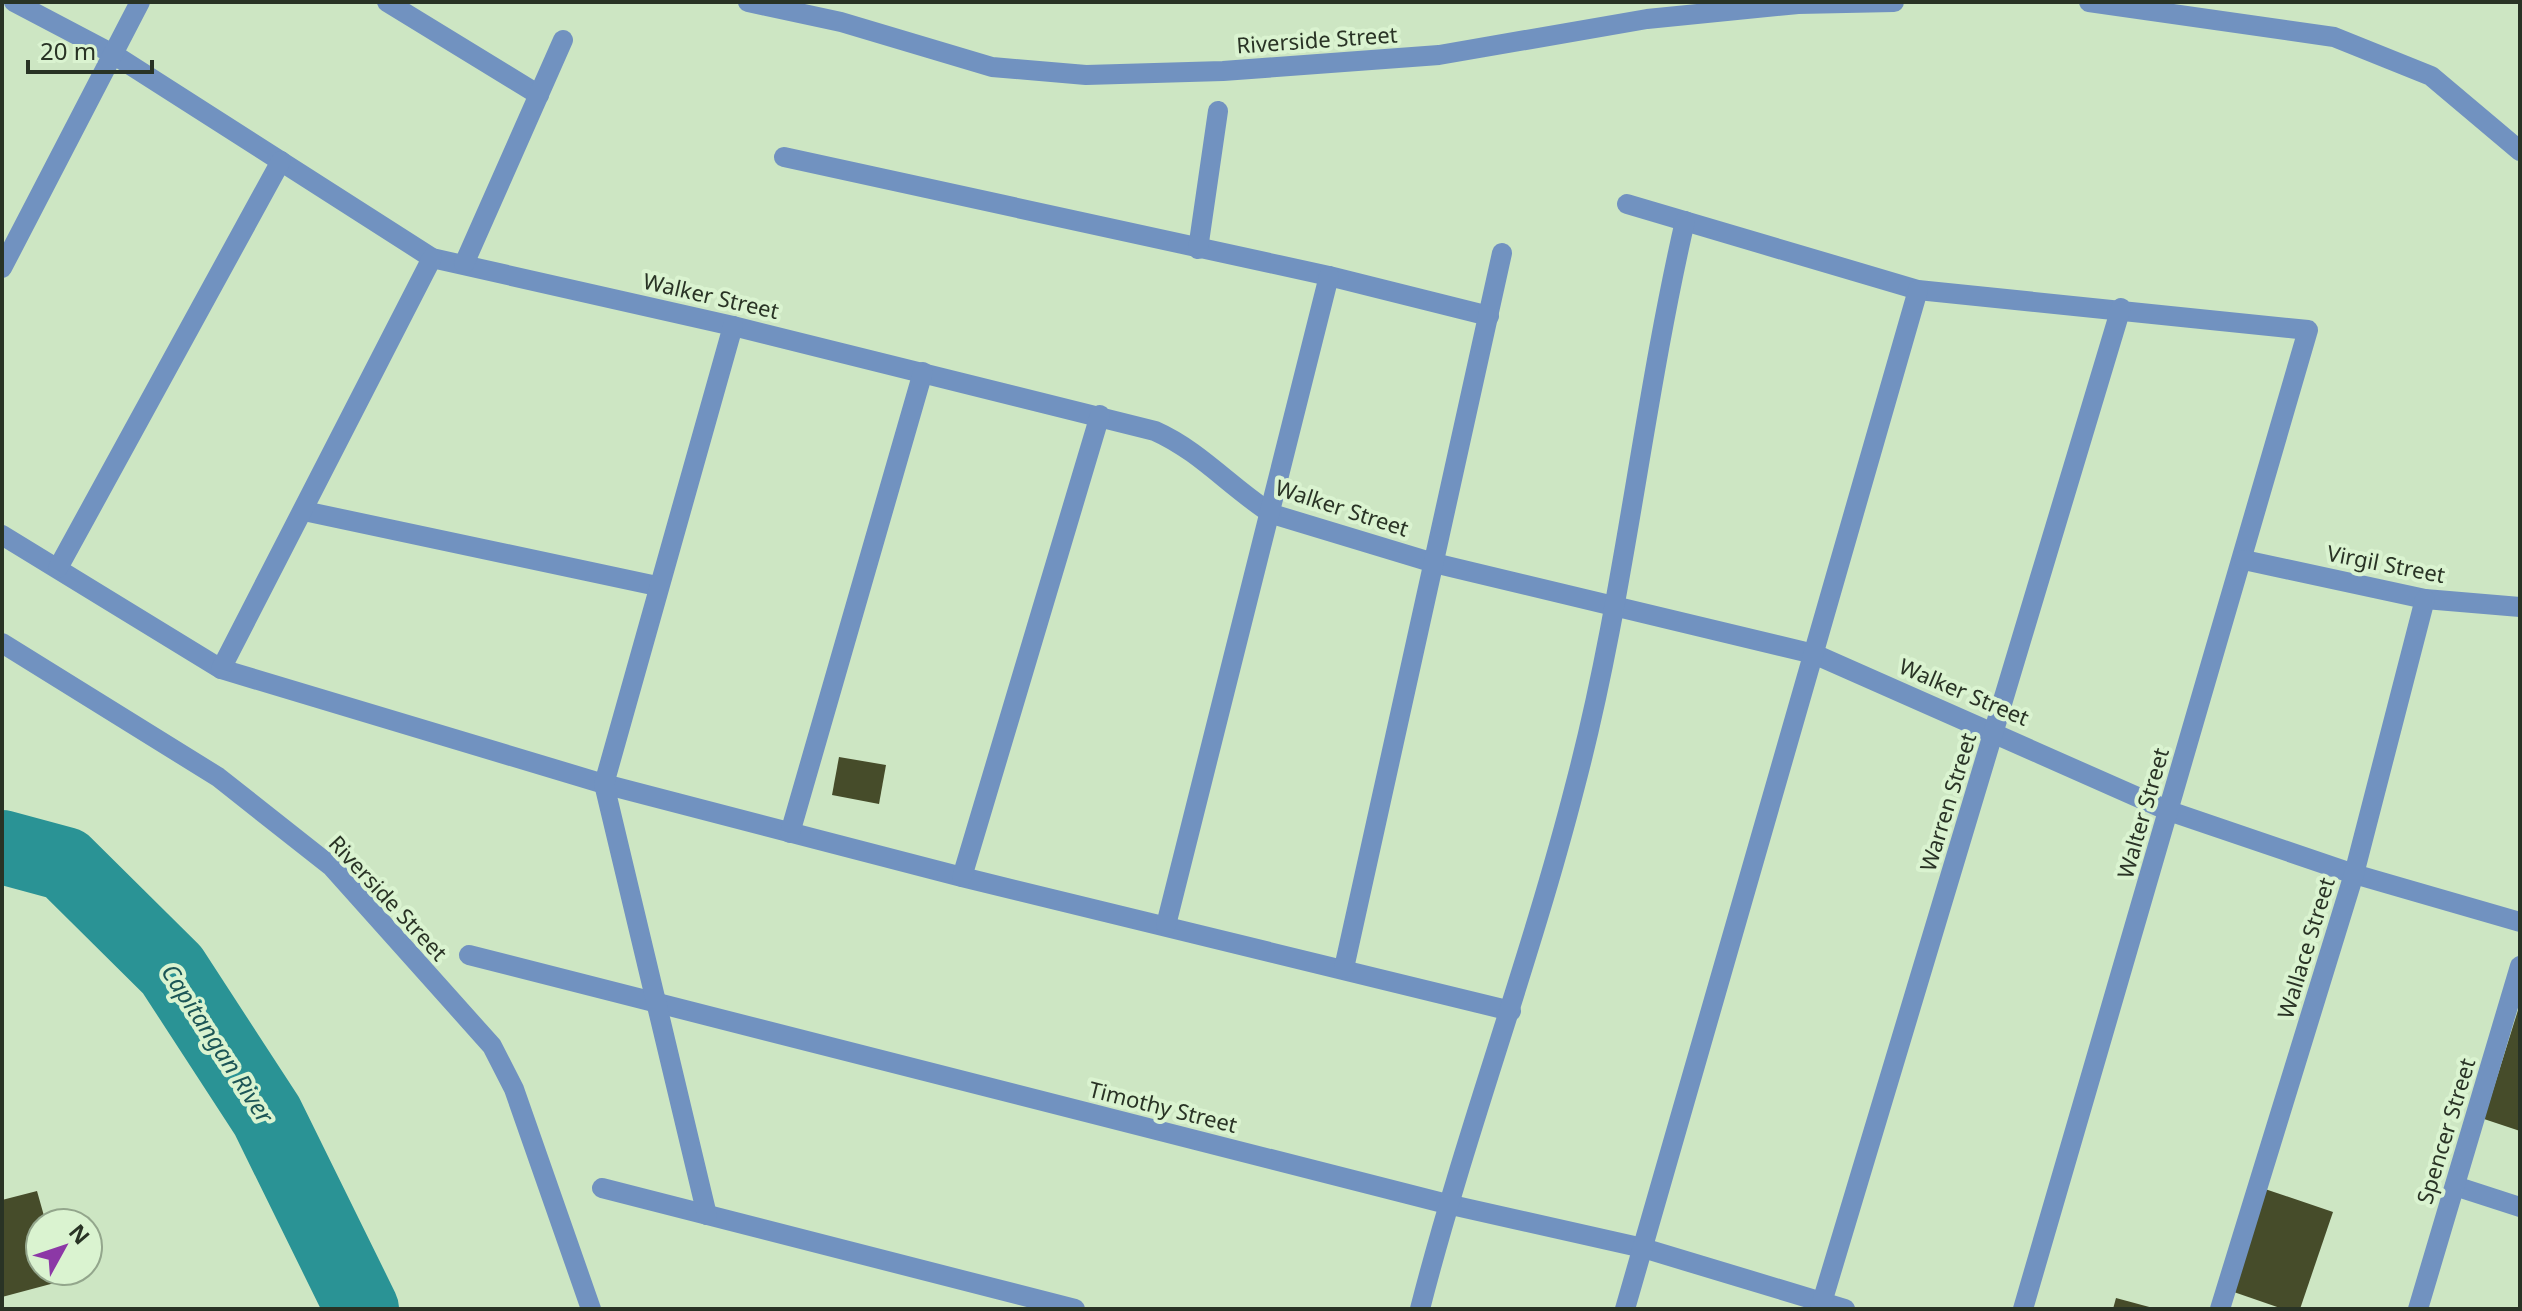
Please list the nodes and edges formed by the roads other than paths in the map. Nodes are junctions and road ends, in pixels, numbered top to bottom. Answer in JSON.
{"nodes":[{"id":1,"x":14,"y":2,"type":"edge"},
{"id":2,"x":140,"y":2,"type":"edge"},
{"id":3,"x":387,"y":2,"type":"edge"},
{"id":4,"x":748,"y":2,"type":"edge"},
{"id":5,"x":1894,"y":2,"type":"edge"},
{"id":6,"x":2089,"y":2,"type":"edge"},
{"id":7,"x":563,"y":40,"type":"dead end"},
{"id":8,"x":113,"y":54,"type":"junction"},
{"id":9,"x":539,"y":95,"type":"junction"},
{"id":10,"x":1218,"y":111,"type":"dead end"},
{"id":11,"x":2520,"y":151,"type":"edge"},
{"id":12,"x":784,"y":157,"type":"dead end"},
{"id":13,"x":281,"y":161,"type":"junction"},
{"id":14,"x":1627,"y":204,"type":"dead end"},
{"id":15,"x":1685,"y":221,"type":"junction"},
{"id":16,"x":1198,"y":249,"type":"junction"},
{"id":17,"x":1502,"y":253,"type":"dead end"},
{"id":18,"x":432,"y":258,"type":"junction"},
{"id":19,"x":464,"y":264,"type":"junction"},
{"id":20,"x":2,"y":268,"type":"edge"},
{"id":21,"x":1329,"y":276,"type":"junction"},
{"id":22,"x":1918,"y":290,"type":"junction"},
{"id":23,"x":2121,"y":308,"type":"junction"},
{"id":24,"x":1489,"y":316,"type":"junction"},
{"id":25,"x":733,"y":326,"type":"junction"},
{"id":26,"x":923,"y":372,"type":"junction"},
{"id":27,"x":1100,"y":415,"type":"junction"},
{"id":28,"x":304,"y":511,"type":"junction"},
{"id":29,"x":1272,"y":514,"type":"junction"},
{"id":30,"x":2,"y":535,"type":"edge"},
{"id":31,"x":2244,"y":560,"type":"junction"},
{"id":32,"x":1434,"y":563,"type":"junction"},
{"id":33,"x":58,"y":568,"type":"junction"},
{"id":34,"x":657,"y":586,"type":"junction"},
{"id":35,"x":2425,"y":599,"type":"junction"},
{"id":36,"x":1613,"y":605,"type":"junction"},
{"id":37,"x":2520,"y":607,"type":"edge"},
{"id":38,"x":2,"y":643,"type":"edge"},
{"id":39,"x":1814,"y":654,"type":"junction"},
{"id":40,"x":221,"y":669,"type":"junction"},
{"id":41,"x":1995,"y":731,"type":"junction"},
{"id":42,"x":604,"y":784,"type":"junction"},
{"id":43,"x":2169,"y":811,"type":"junction"},
{"id":44,"x":790,"y":833,"type":"junction"},
{"id":45,"x":2354,"y":874,"type":"junction"},
{"id":46,"x":962,"y":877,"type":"junction"},
{"id":47,"x":2520,"y":922,"type":"edge"},
{"id":48,"x":1166,"y":925,"type":"junction"},
{"id":49,"x":469,"y":955,"type":"dead end"},
{"id":50,"x":2520,"y":966,"type":"edge"},
{"id":51,"x":1344,"y":968,"type":"junction"},
{"id":52,"x":653,"y":1002,"type":"junction"},
{"id":53,"x":1511,"y":1011,"type":"junction"},
{"id":54,"x":2455,"y":1186,"type":"junction"},
{"id":55,"x":602,"y":1188,"type":"dead end"},
{"id":56,"x":1447,"y":1204,"type":"junction"},
{"id":57,"x":2520,"y":1207,"type":"edge"},
{"id":58,"x":707,"y":1215,"type":"junction"},
{"id":59,"x":1643,"y":1248,"type":"junction"},
{"id":60,"x":1821,"y":1306,"type":"edge"},
{"id":61,"x":591,"y":1309,"type":"edge"},
{"id":62,"x":1075,"y":1309,"type":"edge"},
{"id":63,"x":1420,"y":1309,"type":"edge"},
{"id":64,"x":1625,"y":1309,"type":"edge"},
{"id":65,"x":1845,"y":1309,"type":"edge"},
{"id":66,"x":2023,"y":1309,"type":"edge"},
{"id":67,"x":2220,"y":1309,"type":"edge"},
{"id":68,"x":2418,"y":1309,"type":"edge"}],
"edges":[{"from":1,"to":8,"type":"street","name":"Walker Street"},
{"from":2,"to":8,"type":"street"},
{"from":3,"to":9,"type":"street"},
{"from":4,"to":5,"type":"street","name":"Riverside Street"},
{"from":6,"to":11,"type":"street"},
{"from":7,"to":9,"type":"street"},
{"from":8,"to":13,"type":"street","name":"Walker Street"},
{"from":8,"to":20,"type":"street"},
{"from":9,"to":19,"type":"street"},
{"from":10,"to":16,"type":"street"},
{"from":12,"to":16,"type":"street"},
{"from":13,"to":18,"type":"street","name":"Walker Street"},
{"from":13,"to":33,"type":"street"},
{"from":14,"to":15,"type":"street"},
{"from":15,"to":22,"type":"street"},
{"from":15,"to":36,"type":"street"},
{"from":16,"to":21,"type":"street"},
{"from":17,"to":24,"type":"street"},
{"from":18,"to":19,"type":"street","name":"Walker Street"},
{"from":18,"to":28,"type":"street"},
{"from":19,"to":25,"type":"street","name":"Walker Street"},
{"from":21,"to":24,"type":"street"},
{"from":21,"to":29,"type":"street"},
{"from":22,"to":23,"type":"street"},
{"from":22,"to":39,"type":"street"},
{"from":23,"to":31,"type":"street","name":"Walter Street"},
{"from":23,"to":41,"type":"street","name":"Warren Street"},
{"from":24,"to":32,"type":"street"},
{"from":25,"to":26,"type":"street","name":"Walker Street"},
{"from":25,"to":34,"type":"street"},
{"from":26,"to":27,"type":"street","name":"Walker Street"},
{"from":26,"to":44,"type":"street"},
{"from":27,"to":29,"type":"street","name":"Walker Street"},
{"from":27,"to":46,"type":"street"},
{"from":28,"to":34,"type":"street"},
{"from":28,"to":40,"type":"street"},
{"from":29,"to":32,"type":"street","name":"Walker Street"},
{"from":29,"to":48,"type":"street"},
{"from":30,"to":33,"type":"street"},
{"from":31,"to":35,"type":"street","name":"Virgil Street"},
{"from":31,"to":43,"type":"street","name":"Walter Street"},
{"from":32,"to":36,"type":"street","name":"Walker Street"},
{"from":32,"to":51,"type":"street"},
{"from":33,"to":40,"type":"street"},
{"from":34,"to":42,"type":"street"},
{"from":35,"to":37,"type":"street","name":"Virgil Street"},
{"from":35,"to":45,"type":"street","name":"Wallace Street"},
{"from":36,"to":39,"type":"street","name":"Walker Street"},
{"from":36,"to":53,"type":"street"},
{"from":38,"to":61,"type":"street","name":"Riverside Street"},
{"from":39,"to":41,"type":"street","name":"Walker Street"},
{"from":39,"to":59,"type":"street"},
{"from":40,"to":42,"type":"street"},
{"from":41,"to":43,"type":"street","name":"Walker Street"},
{"from":41,"to":60,"type":"street","name":"Warren Street"},
{"from":42,"to":44,"type":"street"},
{"from":42,"to":52,"type":"street"},
{"from":43,"to":45,"type":"street","name":"Walker Street"},
{"from":43,"to":66,"type":"street","name":"Walter Street"},
{"from":44,"to":46,"type":"street"},
{"from":45,"to":47,"type":"street","name":"Walker Street"},
{"from":45,"to":67,"type":"street","name":"Wallace Street"},
{"from":46,"to":48,"type":"street"},
{"from":48,"to":51,"type":"street"},
{"from":49,"to":52,"type":"street","name":"Timothy Street"},
{"from":50,"to":54,"type":"street","name":"Spencer Street"},
{"from":51,"to":53,"type":"street"},
{"from":52,"to":56,"type":"street","name":"Timothy Street"},
{"from":52,"to":58,"type":"street"},
{"from":53,"to":56,"type":"street"},
{"from":54,"to":57,"type":"street"},
{"from":54,"to":68,"type":"street","name":"Spencer Street"},
{"from":55,"to":58,"type":"street"},
{"from":56,"to":59,"type":"street","name":"Timothy Street"},
{"from":56,"to":63,"type":"street"},
{"from":58,"to":62,"type":"street"},
{"from":59,"to":60,"type":"street","name":"Timothy Street"},
{"from":59,"to":64,"type":"street"},
{"from":60,"to":65,"type":"street","name":"Timothy Street"}]}
